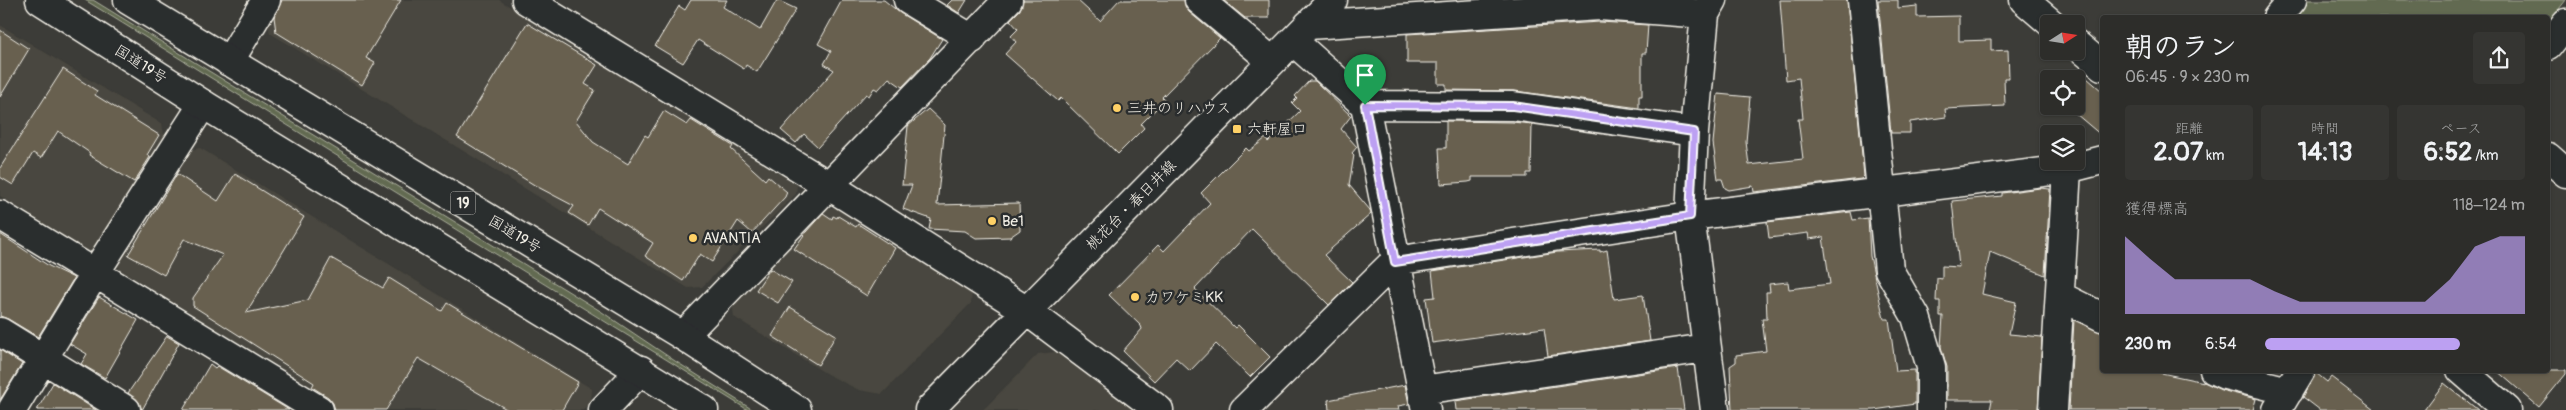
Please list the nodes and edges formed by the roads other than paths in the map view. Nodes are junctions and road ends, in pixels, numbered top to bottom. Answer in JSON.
{"nodes":[{"id":1,"x":40,"y":0,"type":"edge"},
{"id":2,"x":128,"y":0,"type":"edge"},
{"id":3,"x":266,"y":0,"type":"edge"},
{"id":4,"x":526,"y":0,"type":"edge"},
{"id":5,"x":908,"y":0,"type":"edge"},
{"id":6,"x":1008,"y":0,"type":"edge"},
{"id":7,"x":1199,"y":0,"type":"edge"},
{"id":8,"x":1333,"y":0,"type":"edge"},
{"id":9,"x":1862,"y":0,"type":"edge"},
{"id":10,"x":2024,"y":0,"type":"edge"},
{"id":11,"x":2292,"y":0,"type":"edge"},
{"id":12,"x":1709,"y":7,"type":"edge"},
{"id":13,"x":2042,"y":15,"type":"edge"},
{"id":14,"x":2280,"y":15,"type":"edge"},
{"id":15,"x":2566,"y":23,"type":"edge"},
{"id":16,"x":1300,"y":33,"type":"junction"},
{"id":17,"x":972,"y":39,"type":"junction"},
{"id":18,"x":2550,"y":43,"type":"edge"},
{"id":19,"x":2085,"y":52,"type":"edge"},
{"id":20,"x":229,"y":62,"type":"junction"},
{"id":21,"x":1272,"y":62,"type":"junction"},
{"id":22,"x":2100,"y":64,"type":"edge"},
{"id":23,"x":203,"y":104,"type":"junction"},
{"id":24,"x":1365,"y":105,"type":"junction"},
{"id":25,"x":1694,"y":132,"type":"junction"},
{"id":26,"x":2550,"y":159,"type":"edge"},
{"id":27,"x":2100,"y":161,"type":"edge"},
{"id":28,"x":2085,"y":165,"type":"edge"},
{"id":29,"x":2068,"y":170,"type":"joint"},
{"id":30,"x":2566,"y":173,"type":"edge"},
{"id":31,"x":828,"y":185,"type":"junction"},
{"id":32,"x":1882,"y":194,"type":"junction"},
{"id":33,"x":0,"y":215,"type":"edge"},
{"id":34,"x":1690,"y":216,"type":"junction"},
{"id":35,"x":1395,"y":262,"type":"junction"},
{"id":36,"x":95,"y":273,"type":"junction"},
{"id":37,"x":2060,"y":296,"type":"junction"},
{"id":38,"x":1026,"y":311,"type":"junction"},
{"id":39,"x":2100,"y":316,"type":"edge"},
{"id":40,"x":0,"y":332,"type":"edge"},
{"id":41,"x":683,"y":336,"type":"junction"},
{"id":42,"x":1706,"y":348,"type":"junction"},
{"id":43,"x":43,"y":358,"type":"junction"},
{"id":44,"x":641,"y":370,"type":"junction"},
{"id":45,"x":2220,"y":373,"type":"edge"},
{"id":46,"x":2464,"y":373,"type":"edge"},
{"id":47,"x":2287,"y":397,"type":"edge"},
{"id":48,"x":1424,"y":400,"type":"edge"},
{"id":49,"x":12,"y":410,"type":"edge"},
{"id":50,"x":126,"y":410,"type":"edge"},
{"id":51,"x":319,"y":410,"type":"edge"},
{"id":52,"x":603,"y":410,"type":"edge"},
{"id":53,"x":704,"y":410,"type":"edge"},
{"id":54,"x":796,"y":410,"type":"edge"},
{"id":55,"x":929,"y":410,"type":"edge"},
{"id":56,"x":1159,"y":410,"type":"edge"},
{"id":57,"x":1244,"y":410,"type":"edge"},
{"id":58,"x":1715,"y":410,"type":"edge"},
{"id":59,"x":1931,"y":410,"type":"edge"},
{"id":60,"x":2053,"y":410,"type":"edge"},
{"id":61,"x":2507,"y":410,"type":"edge"}],
"edges":[{"from":1,"to":23,"type":"main road","name":"国道19号"},
{"from":2,"to":20,"type":"main road","name":"国道19号","number":"19"},
{"from":3,"to":20,"type":"main road"},
{"from":4,"to":31,"type":"main road"},
{"from":5,"to":17,"type":"main road"},
{"from":6,"to":17,"type":"main road"},
{"from":7,"to":21,"type":"main road"},
{"from":8,"to":16,"type":"main road","name":"桃花台・春日井線"},
{"from":9,"to":32,"type":"main road"},
{"from":10,"to":13,"type":"main road"},
{"from":11,"to":14,"type":"main road"},
{"from":12,"to":16,"type":"main road"},
{"from":12,"to":25,"type":"main road"},
{"from":15,"to":18,"type":"main road"},
{"from":16,"to":21,"type":"main road","name":"桃花台・春日井線"},
{"from":16,"to":24,"type":"main road"},
{"from":17,"to":31,"type":"main road"},
{"from":19,"to":22,"type":"main road"},
{"from":20,"to":41,"type":"main road","name":"国道19号","number":"19"},
{"from":21,"to":38,"type":"main road","name":"桃花台・春日井線"},
{"from":23,"to":36,"type":"main road"},
{"from":23,"to":44,"type":"main road","name":"国道19号"},
{"from":24,"to":25,"type":"main road"},
{"from":24,"to":35,"type":"main road"},
{"from":25,"to":34,"type":"main road"},
{"from":26,"to":30,"type":"main road"},
{"from":27,"to":28,"type":"main road"},
{"from":29,"to":32,"type":"main road"},
{"from":29,"to":37,"type":"main road"},
{"from":31,"to":38,"type":"main road"},
{"from":31,"to":41,"type":"main road"},
{"from":32,"to":34,"type":"main road"},
{"from":32,"to":59,"type":"main road"},
{"from":33,"to":36,"type":"main road"},
{"from":34,"to":35,"type":"main road"},
{"from":34,"to":42,"type":"main road"},
{"from":35,"to":48,"type":"main road"},
{"from":35,"to":57,"type":"main road"},
{"from":36,"to":43,"type":"main road"},
{"from":36,"to":51,"type":"main road"},
{"from":37,"to":39,"type":"main road"},
{"from":37,"to":60,"type":"main road"},
{"from":38,"to":55,"type":"main road","name":"桃花台・春日井線"},
{"from":38,"to":56,"type":"main road"},
{"from":40,"to":43,"type":"main road"},
{"from":41,"to":54,"type":"main road","name":"国道19号","number":"19"},
{"from":42,"to":48,"type":"main road"},
{"from":42,"to":58,"type":"main road"},
{"from":43,"to":49,"type":"main road"},
{"from":43,"to":50,"type":"main road"},
{"from":44,"to":52,"type":"main road"},
{"from":44,"to":53,"type":"main road","name":"国道19号"},
{"from":45,"to":47,"type":"main road"},
{"from":46,"to":61,"type":"main road"}]}
